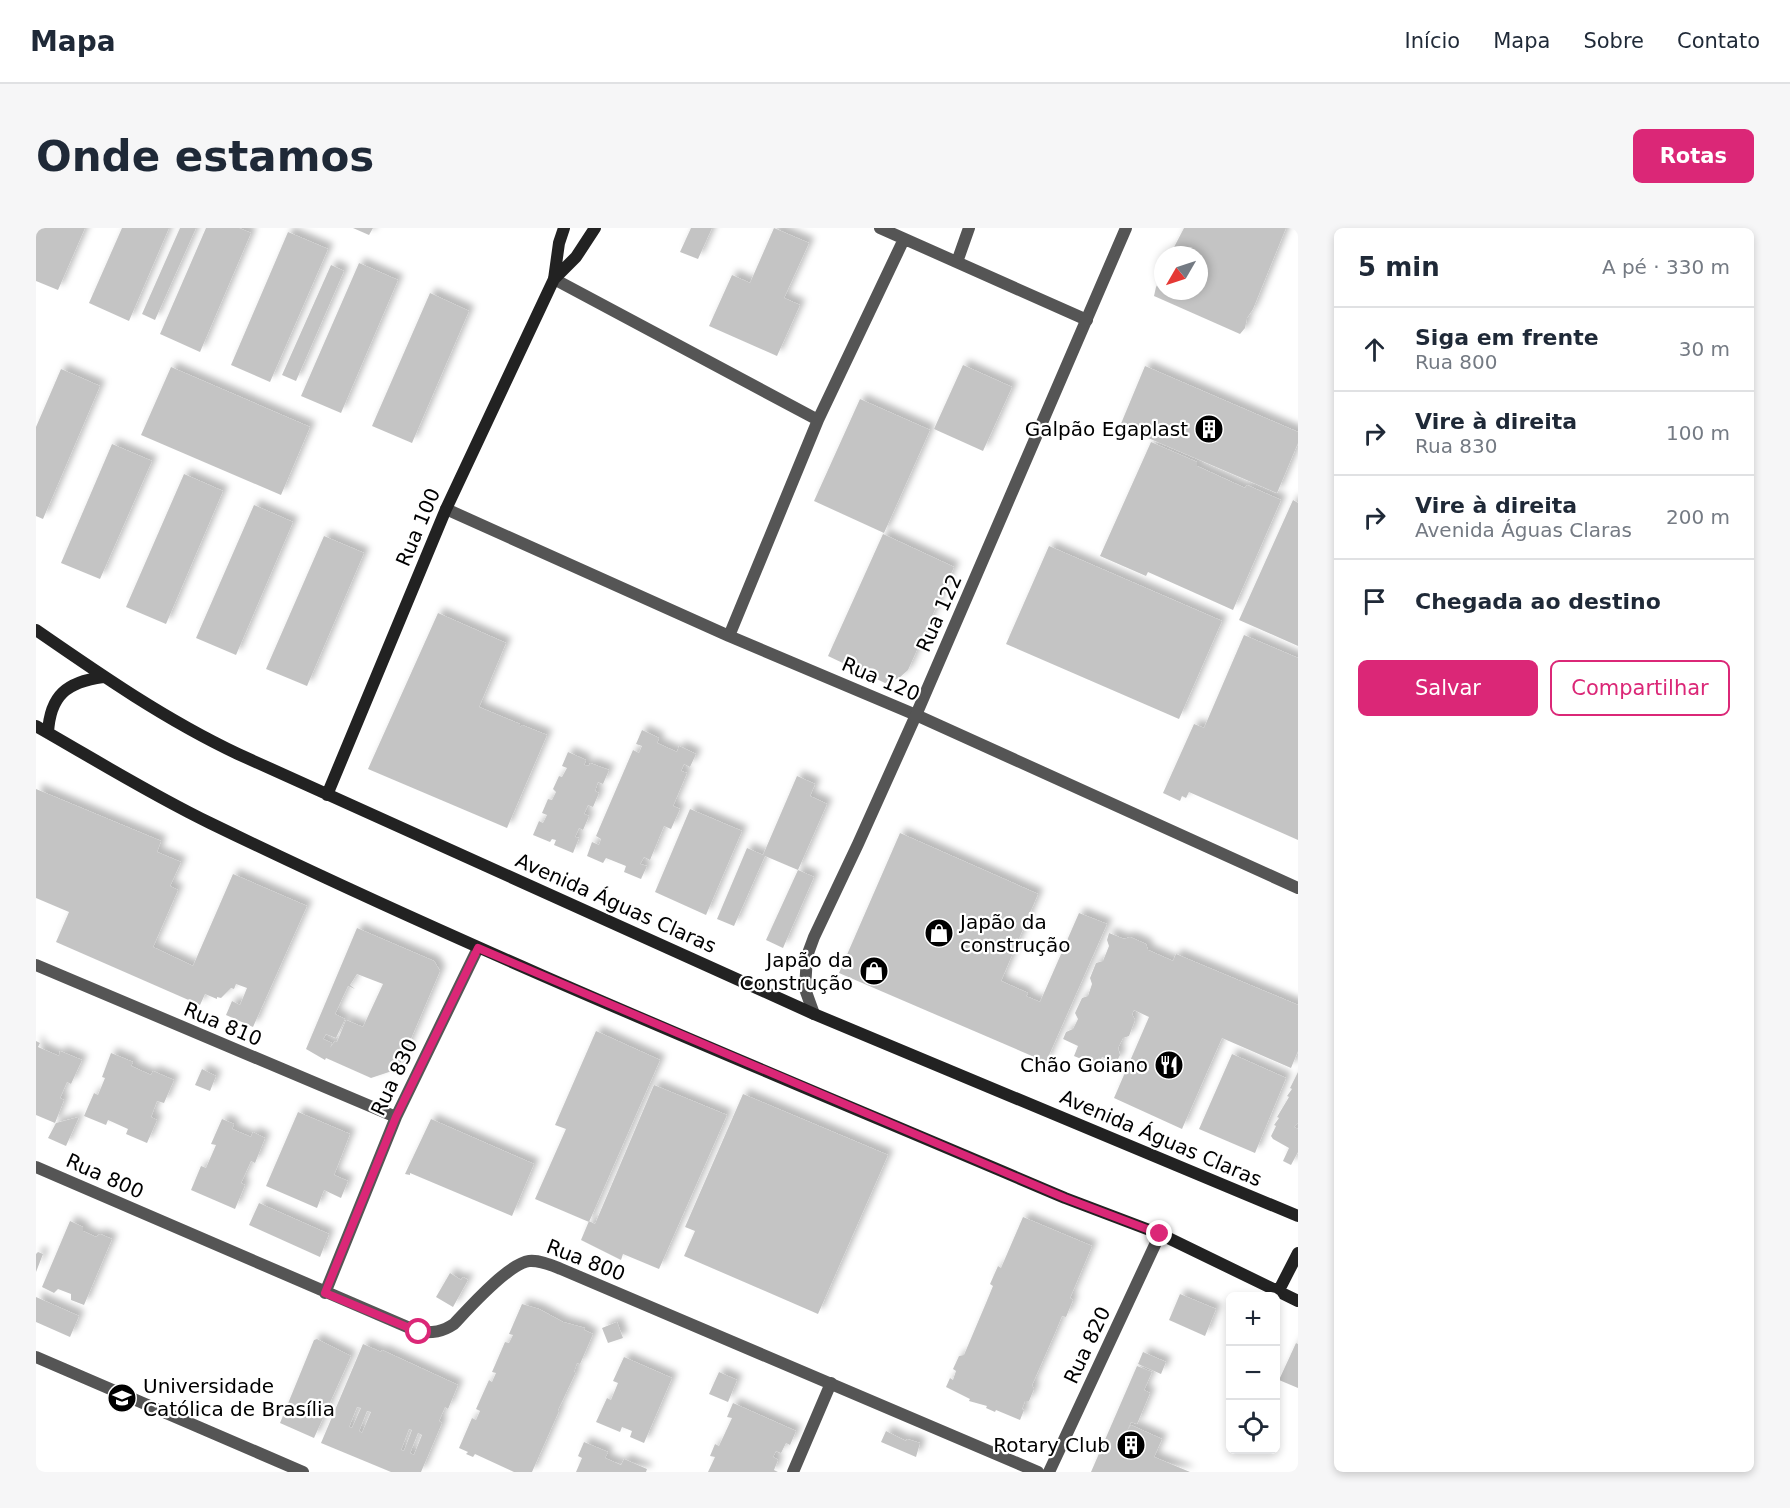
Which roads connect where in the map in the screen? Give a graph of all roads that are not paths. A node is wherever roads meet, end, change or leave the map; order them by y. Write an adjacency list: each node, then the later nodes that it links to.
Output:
1 (564, 228): 8 (main road, Rua 100)
2 (596, 228): 8 (main road, Rua 100)
3 (879, 228): 6 (street)
4 (969, 228): 7 (street)
5 (1126, 228): 9 (street, Rua 122)
6 (904, 239): 7 (street); 10 (street)
7 (957, 262): 9 (street)
8 (554, 279): 10 (street); 11 (main road, Rua 100)
9 (1087, 320): 15 (street, Rua 122)
10 (818, 420): 13 (street)
11 (446, 509): 13 (street, Rua 120); 18 (main road, Rua 100)
12 (36, 630): 14 (main road, Avenida Águas Claras)
13 (729, 636): 15 (street, Rua 120)
14 (103, 677): 17 (main road); 18 (main road, Avenida Águas Claras)
15 (915, 715): 19 (street, Rua 120); 22 (street, Rua 122)
16 (36, 726): 17 (main road)
17 (42, 734): 20 (main road)
18 (327, 795): 22 (main road, Avenida Águas Claras)
19 (1297, 890)
20 (478, 948): 23 (street, Rua 830); 26 (main road)
21 (36, 965): 23 (street, Rua 810)
22 (814, 1014): 25 (main road, Avenida Águas Claras)
23 (396, 1117): 29 (street, Rua 830)
24 (36, 1167): 29 (street, Rua 800)
25 (1298, 1216)
26 (1160, 1234): 28 (main road); 37 (street, Rua 820)
27 (1298, 1253): 28 (main road)
28 (1278, 1292)
29 (325, 1293): 33 (street, Rua 800)
30 (1280, 1293): 31 (main road)
31 (1298, 1301)
32 (36, 1357): 34 (street)
33 (831, 1383): 35 (street); 36 (street, Rua 800)
34 (303, 1472)
35 (793, 1472)
36 (1038, 1472)
37 (1049, 1472)

